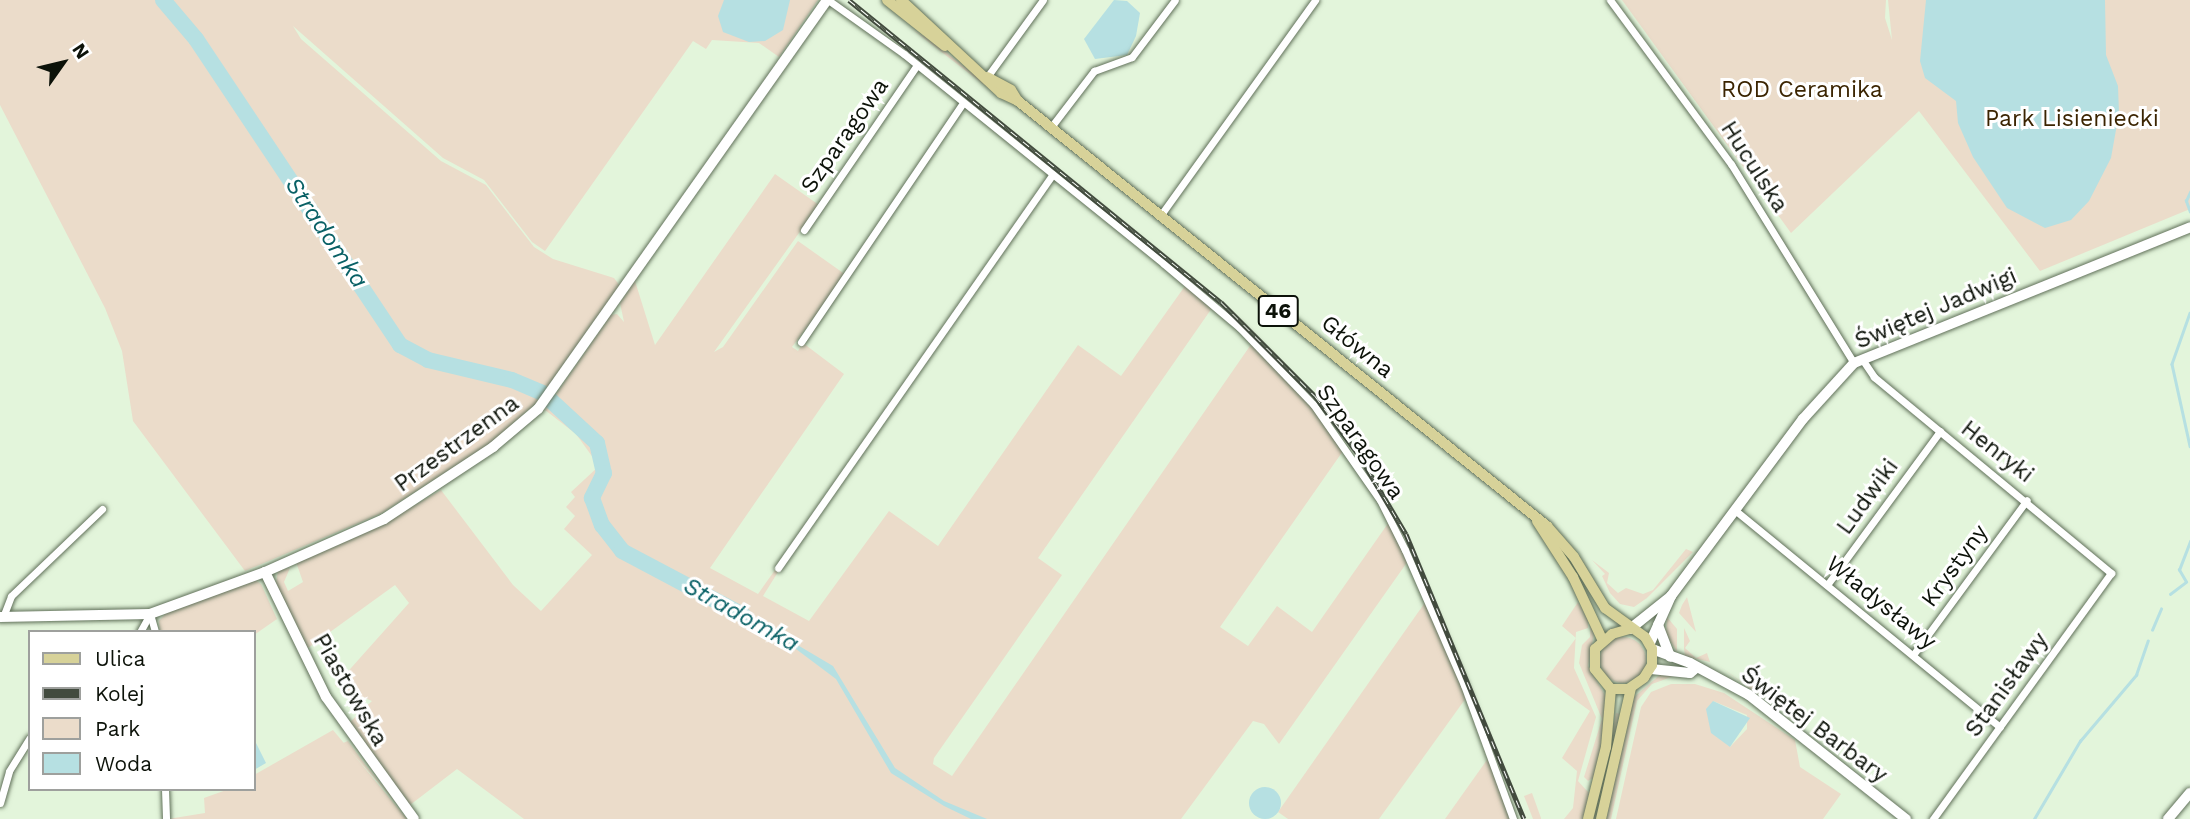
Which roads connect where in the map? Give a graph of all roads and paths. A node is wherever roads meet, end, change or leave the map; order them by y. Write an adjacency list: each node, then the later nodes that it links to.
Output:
1 (827, 0): 9 (street, Szparagowa); 25 (street, Przestrzenna)
2 (887, 0): 8 (main road, Główna / 46)
3 (901, 0): 8 (main road, Główna / 46)
4 (1043, 0): 10 (street)
5 (1175, 0): 12 (street)
6 (1314, 0): 14 (street)
7 (1610, 0): 18 (street, Huculska)
8 (966, 59): 10 (main road, Główna / 46)
9 (917, 65): 11 (street, Szparagowa); 16 (street, Szparagowa)
10 (987, 77): 12 (main road, Główna / 46)
11 (963, 103): 13 (street, Szparagowa); 17 (street)
12 (1051, 127): 14 (main road, Główna / 46)
13 (1054, 174): 24 (street); 51 (street, Szparagowa)
14 (1160, 216): 23 (main road, Główna / 46)
15 (2190, 227): 18 (street, Świętej Jadwigi)
16 (804, 230)
17 (801, 342)
18 (1858, 361): 19 (street, Henryki); 22 (street, Świętej Jadwigi)
19 (1940, 431): 20 (street, Henryki); 27 (street, Ludwiki)
20 (2027, 500): 26 (street, Henryki); 37 (street, Krystyny)
21 (102, 509): 30 (street, Przestrzenna)
22 (1736, 510): 27 (street, Władysławy); 28 (street, Świętej Jadwigi)
23 (1537, 522): 32 (main road, Główna / 46); 35 (main road, Główna / 46)
24 (778, 568)
25 (265, 572): 29 (street, Przestrzenna); 50 (street, Piastowska)
26 (2111, 573): 43 (street, Stanisławy)
27 (1828, 585): 37 (street, Władysławy)
28 (1671, 596): 31 (street, Świętej Jadwigi); 32 (street, Świętej Jadwigi)
29 (150, 614): 30 (street, Przestrzenna); 33 (street); 34 (street)
30 (2, 617)
31 (1658, 625): 36 (street, Świętej Jadwigi); 38 (street)
32 (1630, 628): 35 (main road); 36 (main road, 46)
33 (141, 630)
34 (154, 630)
35 (1603, 640): 42 (main road)
36 (1651, 646): 38 (street, Świętej Barbary); 39 (main road)
37 (1913, 655): 43 (street, Władysławy)
38 (1670, 657): 40 (street, Świętej Barbary)
39 (1651, 669): 40 (street, Świętej Barbary); 41 (main road)
40 (1695, 669): 54 (street, Świętej Barbary)
41 (1632, 688): 42 (main road); 53 (main road)
42 (1611, 689): 52 (main road)
43 (2000, 727): 55 (street, Stanisławy)
44 (28, 741): 47 (street)
45 (164, 791): 49 (street)
46 (2190, 793): 48 (street)
47 (0, 803)
48 (2186, 805): 56 (street)
49 (166, 819)
50 (415, 819)
51 (1513, 819)
52 (1588, 819)
53 (1601, 819)
54 (1906, 819)
55 (1933, 819)
56 (2168, 819)

